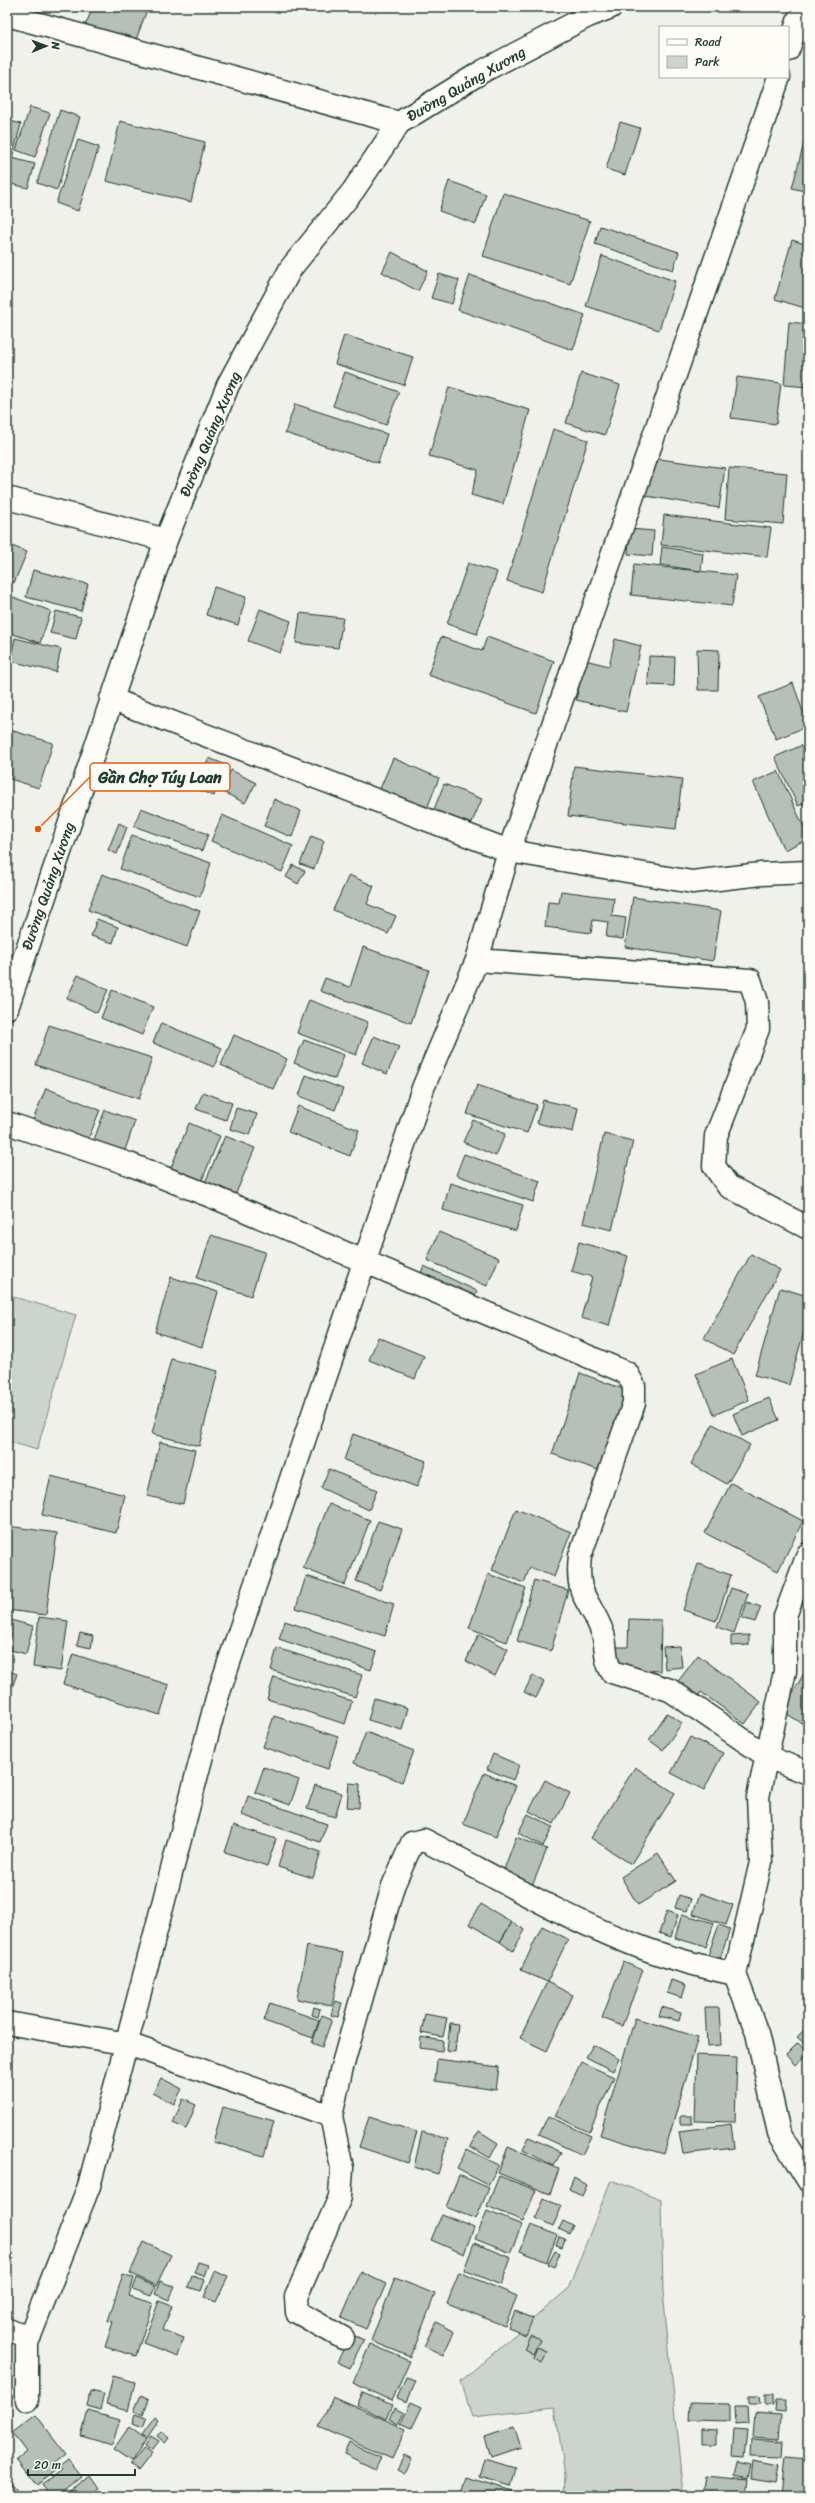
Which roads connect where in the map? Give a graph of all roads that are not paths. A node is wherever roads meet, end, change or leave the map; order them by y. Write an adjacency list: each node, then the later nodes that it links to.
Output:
1 (611, 7): 6 (street, Đường Quảng Xương)
2 (803, 7): 4 (street)
3 (7, 15): 6 (street)
4 (789, 47)
5 (778, 78): 10 (street)
6 (399, 123): 8 (street, Đường Quảng Xương)
7 (7, 498): 8 (street)
8 (166, 540): 9 (street, Đường Quảng Xương)
9 (112, 699): 10 (street); 13 (street, Đường Quảng Xương)
10 (509, 851): 11 (street); 12 (street)
11 (808, 872)
12 (477, 960): 15 (street); 16 (street)
13 (7, 1008)
14 (7, 1123): 16 (street)
15 (808, 1228)
16 (364, 1260): 18 (street); 22 (street)
17 (808, 1554): 18 (street)
18 (768, 1757): 19 (street); 20 (street)
19 (808, 1773)
20 (735, 1974): 23 (street); 24 (street)
21 (7, 2023): 22 (street)
22 (128, 2044): 23 (street); 26 (street)
23 (331, 2116): 27 (street)
24 (808, 2180)
25 (7, 2330): 26 (street)
26 (30, 2336): 28 (street)
27 (343, 2338)
28 (27, 2400)

